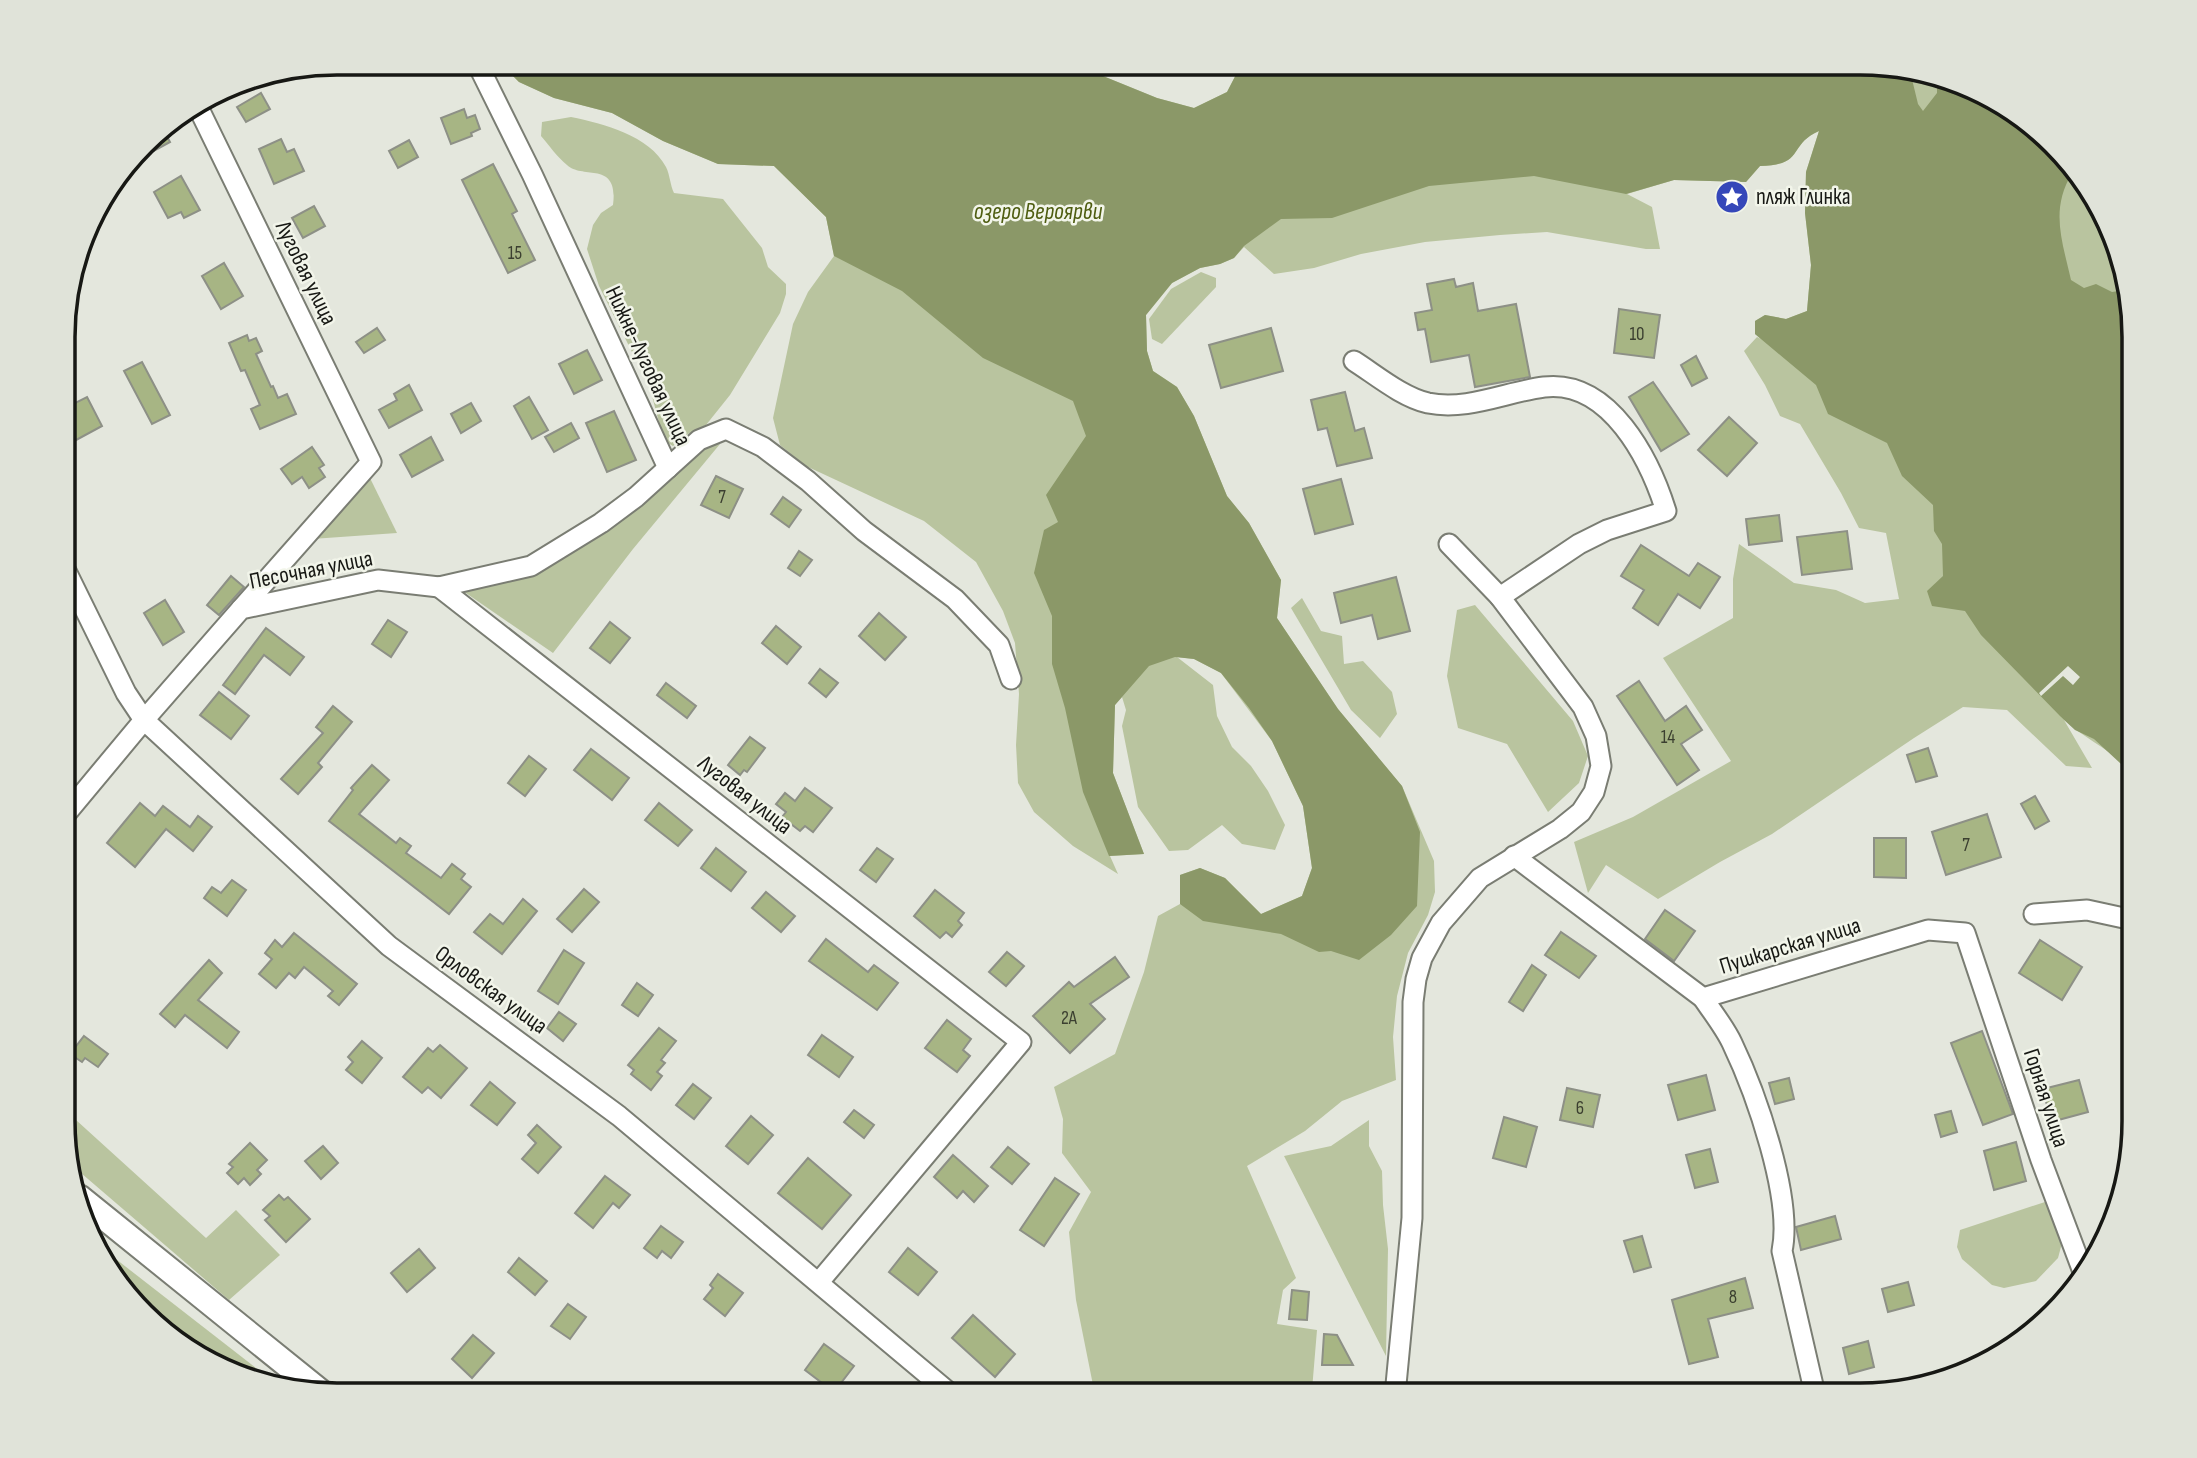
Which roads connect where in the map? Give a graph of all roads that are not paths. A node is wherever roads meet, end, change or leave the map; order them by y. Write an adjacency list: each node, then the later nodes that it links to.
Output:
1 (483, 75): 4 (street, Нижне-Луговая улица)
2 (201, 113): 9 (street, Луговая улица)
3 (1354, 361): 8 (street)
4 (668, 468): 6 (street, Песочная улица); 10 (street, Нижне-Луговая улица)
5 (1449, 544): 8 (street)
6 (439, 587): 9 (street, Песочная улица); 20 (street, Луговая улица)
7 (75, 589): 11 (street, Орловская улица)
8 (1500, 597): 13 (street)
9 (241, 609): 11 (street, Песочная улица)
10 (1011, 679)
11 (144, 720): 12 (street, Песочная улица); 20 (street, Орловская улица)
12 (75, 803)
13 (1514, 856): 17 (street, Пушкарская улица); 23 (street)
14 (2034, 914): 15 (street)
15 (2122, 918)
16 (1965, 933): 17 (street, Пушкарская улица); 19 (street, Горная улица)
17 (1703, 998): 24 (street)
18 (89, 1205): 21 (main road)
19 (2080, 1263)
20 (819, 1282): 22 (street, Орловская улица)
21 (307, 1381)
22 (938, 1383)
23 (1396, 1383)
24 (1812, 1383)

